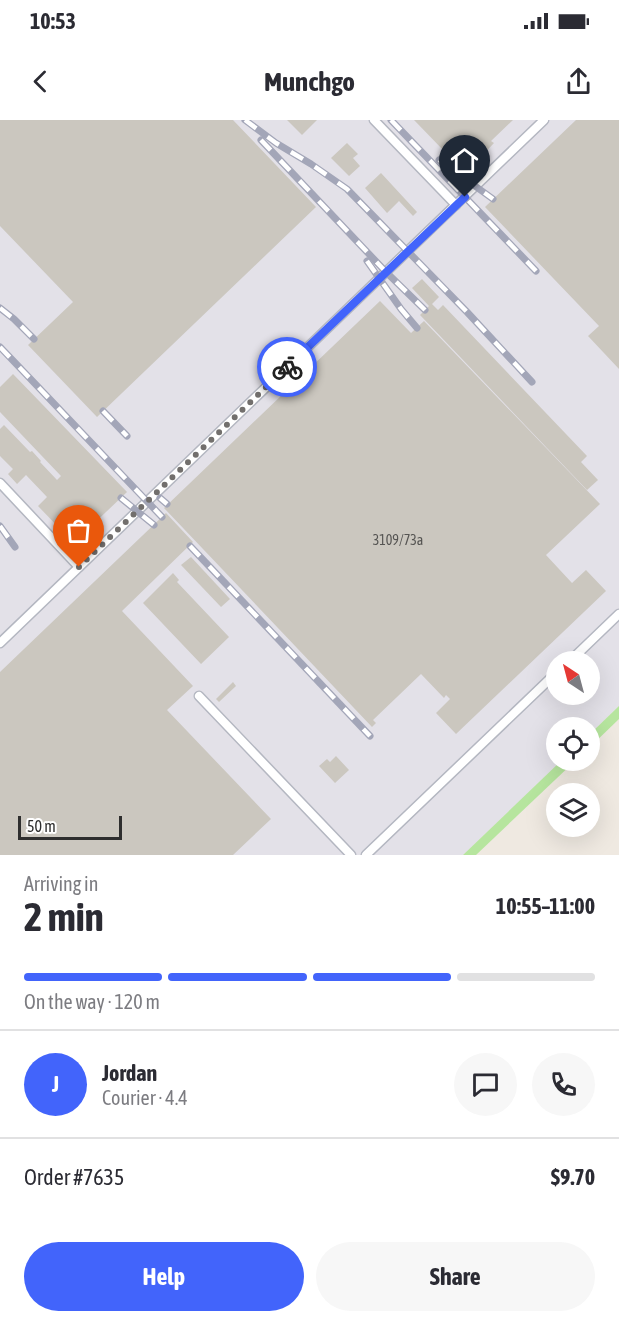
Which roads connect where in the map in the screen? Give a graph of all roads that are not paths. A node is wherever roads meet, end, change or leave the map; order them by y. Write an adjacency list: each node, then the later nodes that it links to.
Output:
1 (374, 120): 3 (lane)
2 (544, 120): 3 (lane)
3 (456, 205): 5 (lane)
4 (0, 483): 5 (lane)
5 (79, 567): 7 (lane)
6 (619, 614): 8 (lane)
7 (0, 643)
8 (580, 651)
9 (546, 683): 12 (lane)
10 (199, 696): 11 (lane)
11 (351, 855)
12 (366, 855)

